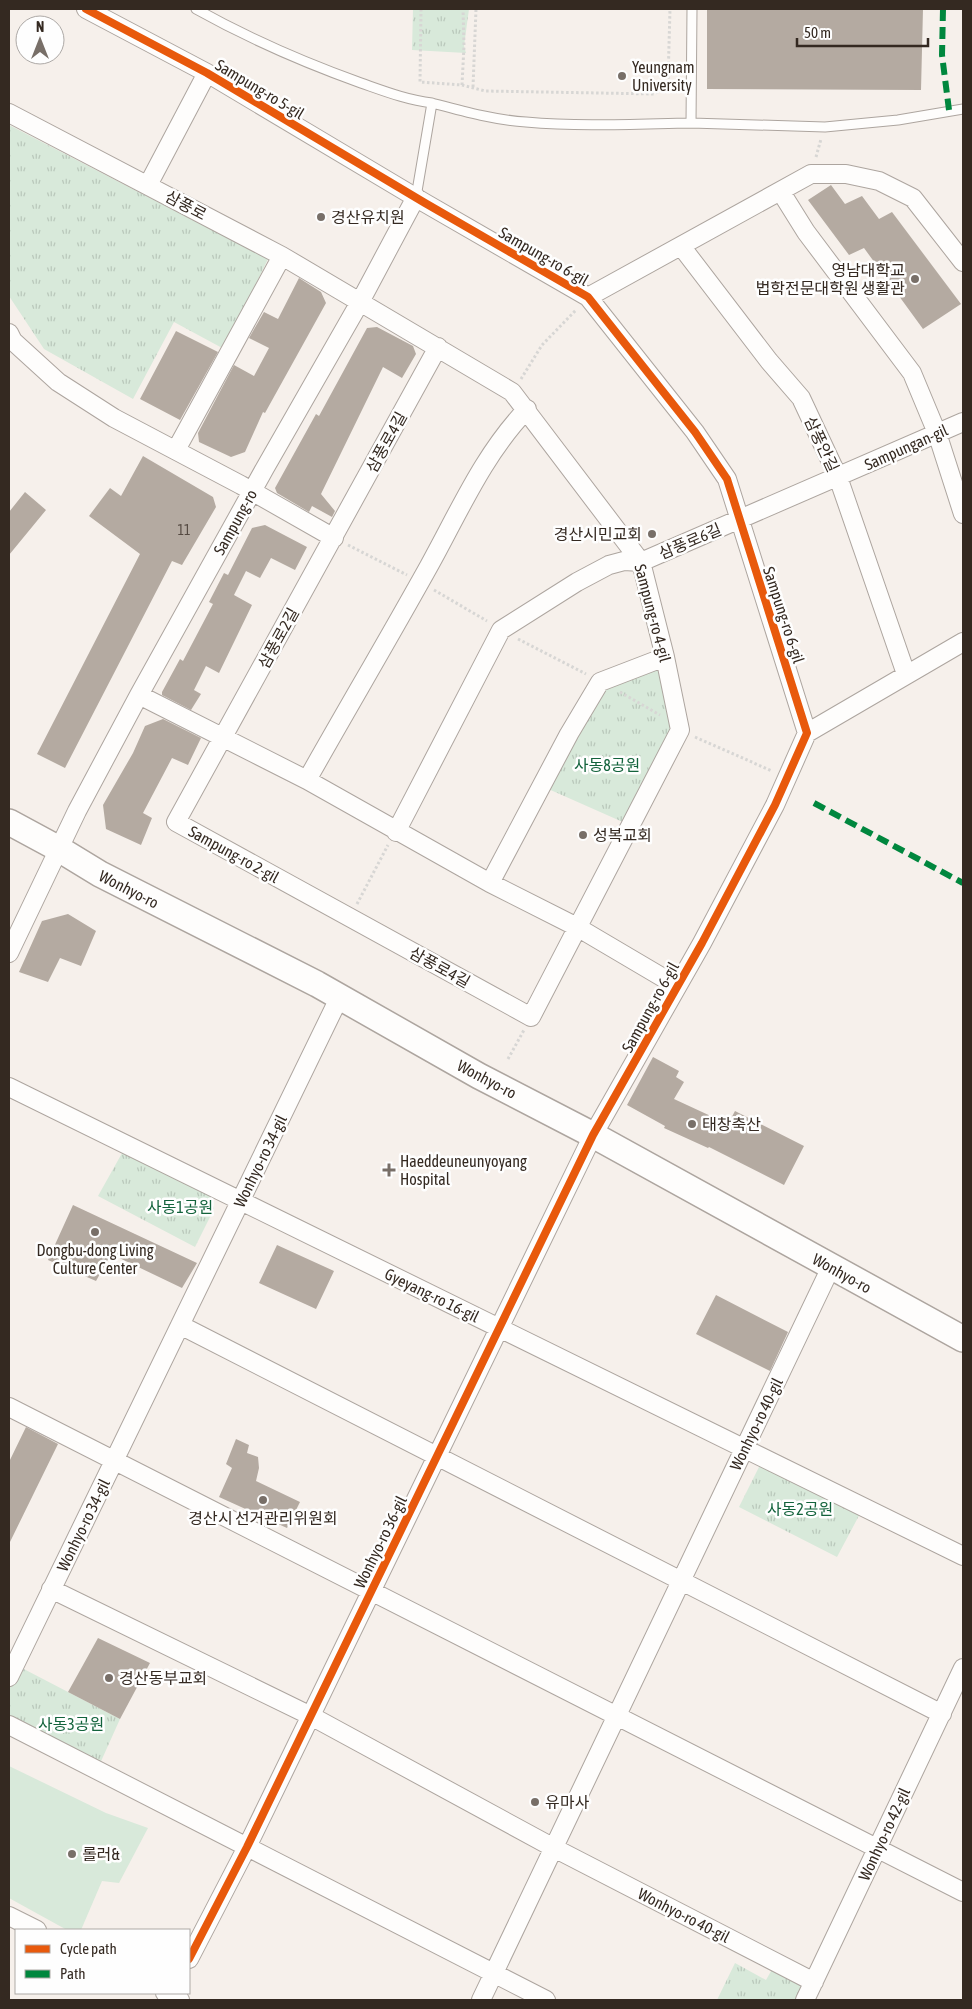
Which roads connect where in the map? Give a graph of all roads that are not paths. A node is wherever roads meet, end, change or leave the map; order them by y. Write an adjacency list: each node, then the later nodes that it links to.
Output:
1 (86, 9): 4 (street, Sampung-ro 5-gil)
2 (196, 9): 5 (lane)
3 (692, 9): 8 (lane)
4 (207, 73): 9 (street); 11 (street, Sampung-ro 5-gil)
5 (432, 103): 8 (lane); 11 (lane)
6 (963, 108): 8 (lane)
7 (9, 113): 9 (street, 삼풍로)
8 (691, 123)
9 (148, 185): 13 (street, 삼풍로)
10 (781, 192): 12 (street); 14 (street); 21 (street)
11 (416, 198): 15 (street, Sampung-ro 6-gil); 16 (street, Sampung-ro)
12 (681, 246): 15 (street); 23 (street, 삼풍안길)
13 (282, 256): 16 (street, 삼풍로); 22 (street)
14 (963, 262)
15 (588, 297): 26 (street, Sampung-ro 6-gil)
16 (360, 302): 18 (street, Sampung-ro 4-gil); 24 (street, Sampung-ro)
17 (9, 333): 22 (street)
18 (438, 347): 19 (street, Sampung-ro 4-gil); 27 (street, 삼풍로4길)
19 (527, 409): 28 (street, Sampung-ro 4-gil); 35 (street)
20 (963, 422): 21 (street, Sampungan-gil)
21 (937, 433): 23 (street, Sampungan-gil); 25 (street)
22 (176, 450): 24 (street)
23 (838, 477): 26 (street, Sampungan-gil); 31 (street, 삼풍안길)
24 (252, 491): 27 (street); 32 (street, Sampung-ro)
25 (963, 514)
26 (740, 520): 28 (street, 삼풍로6길); 33 (street, Sampung-ro 6-gil)
27 (334, 538): 34 (street, 삼풍로2길)
28 (641, 562): 30 (street, Sampung-ro 4-gil); 37 (street)
29 (963, 642): 31 (street)
30 (665, 657): 39 (street); 41 (street, Sampung-ro 4-gil)
31 (906, 674): 33 (street)
32 (139, 695): 34 (street); 38 (street, Sampung-ro)
33 (807, 733): 43 (street, Sampung-ro 6-gil)
34 (222, 738): 35 (street); 40 (street, Sampung-ro 2-gil)
35 (307, 780): 37 (street)
36 (9, 822): 38 (main road, Wonhyo-ro)
37 (396, 832): 39 (street)
38 (59, 849): 42 (street, Sampung-ro); 44 (main road, Wonhyo-ro)
39 (490, 884): 41 (street)
40 (349, 917): 41 (street, 삼풍로4길)
41 (577, 927): 43 (street)
42 (9, 953)
43 (677, 986): 46 (street, Sampung-ro 6-gil)
44 (340, 996): 46 (main road, Wonhyo-ro); 47 (street, Wonhyo-ro 34-gil)
45 (9, 1087): 47 (street, Gyeyang-ro 16-gil)
46 (593, 1135): 48 (main road, Wonhyo-ro); 50 (street, Wonhyo-ro 36-gil)
47 (240, 1201): 49 (street, Wonhyo-ro 34-gil); 50 (street, Gyeyang-ro 16-gil)
48 (831, 1267): 51 (main road, Wonhyo-ro); 53 (street, Wonhyo-ro 40-gil)
49 (180, 1325): 54 (street); 55 (street, Wonhyo-ro 34-gil)
50 (500, 1328): 53 (street, Gyeyang-ro 16-gil); 54 (street, Wonhyo-ro 36-gil)
51 (963, 1339)
52 (9, 1407): 55 (street)
53 (744, 1448): 56 (street, Gyeyang-ro 16-gil); 57 (street, Wonhyo-ro 40-gil)
54 (437, 1456): 57 (street); 59 (street, Wonhyo-ro 36-gil)
55 (114, 1461): 58 (street, Wonhyo-ro 34-gil); 59 (street)
56 (963, 1556)
57 (681, 1581): 62 (street); 64 (street, Wonhyo-ro 40-gil)
58 (51, 1589): 61 (street, Wonhyo-ro 34-gil); 63 (street, Wonhyo-ro 34-gil)
59 (371, 1591): 63 (street, Wonhyo-ro 36-gil); 64 (street)
60 (963, 1668): 62 (street, Wonhyo-ro 42-gil)
61 (9, 1677)
62 (942, 1714): 68 (street, Wonhyo-ro 42-gil)
63 (311, 1716): 66 (street, Wonhyo-ro 36-gil); 67 (street, Wonhyo-ro 40-gil)
64 (617, 1716): 67 (street, Wonhyo-ro 40-gil); 68 (street)
65 (9, 1725): 66 (street)
66 (247, 1847): 72 (street, Wonhyo-ro 36-gil); 73 (street)
67 (554, 1848): 73 (street, Wonhyo-ro 40-gil); 74 (street, Wonhyo-ro 40-gil)
68 (878, 1848): 69 (street); 74 (street, Wonhyo-ro 42-gil)
69 (963, 1892)
70 (9, 1916): 71 (street)
71 (36, 1929)
72 (190, 1957)
73 (494, 1974): 75 (street, Wonhyo-ro 40-gil); 76 (street)
74 (814, 1982): 77 (street, Wonhyo-ro 42-gil)
75 (481, 2000)
76 (546, 2000)
77 (805, 2000)

